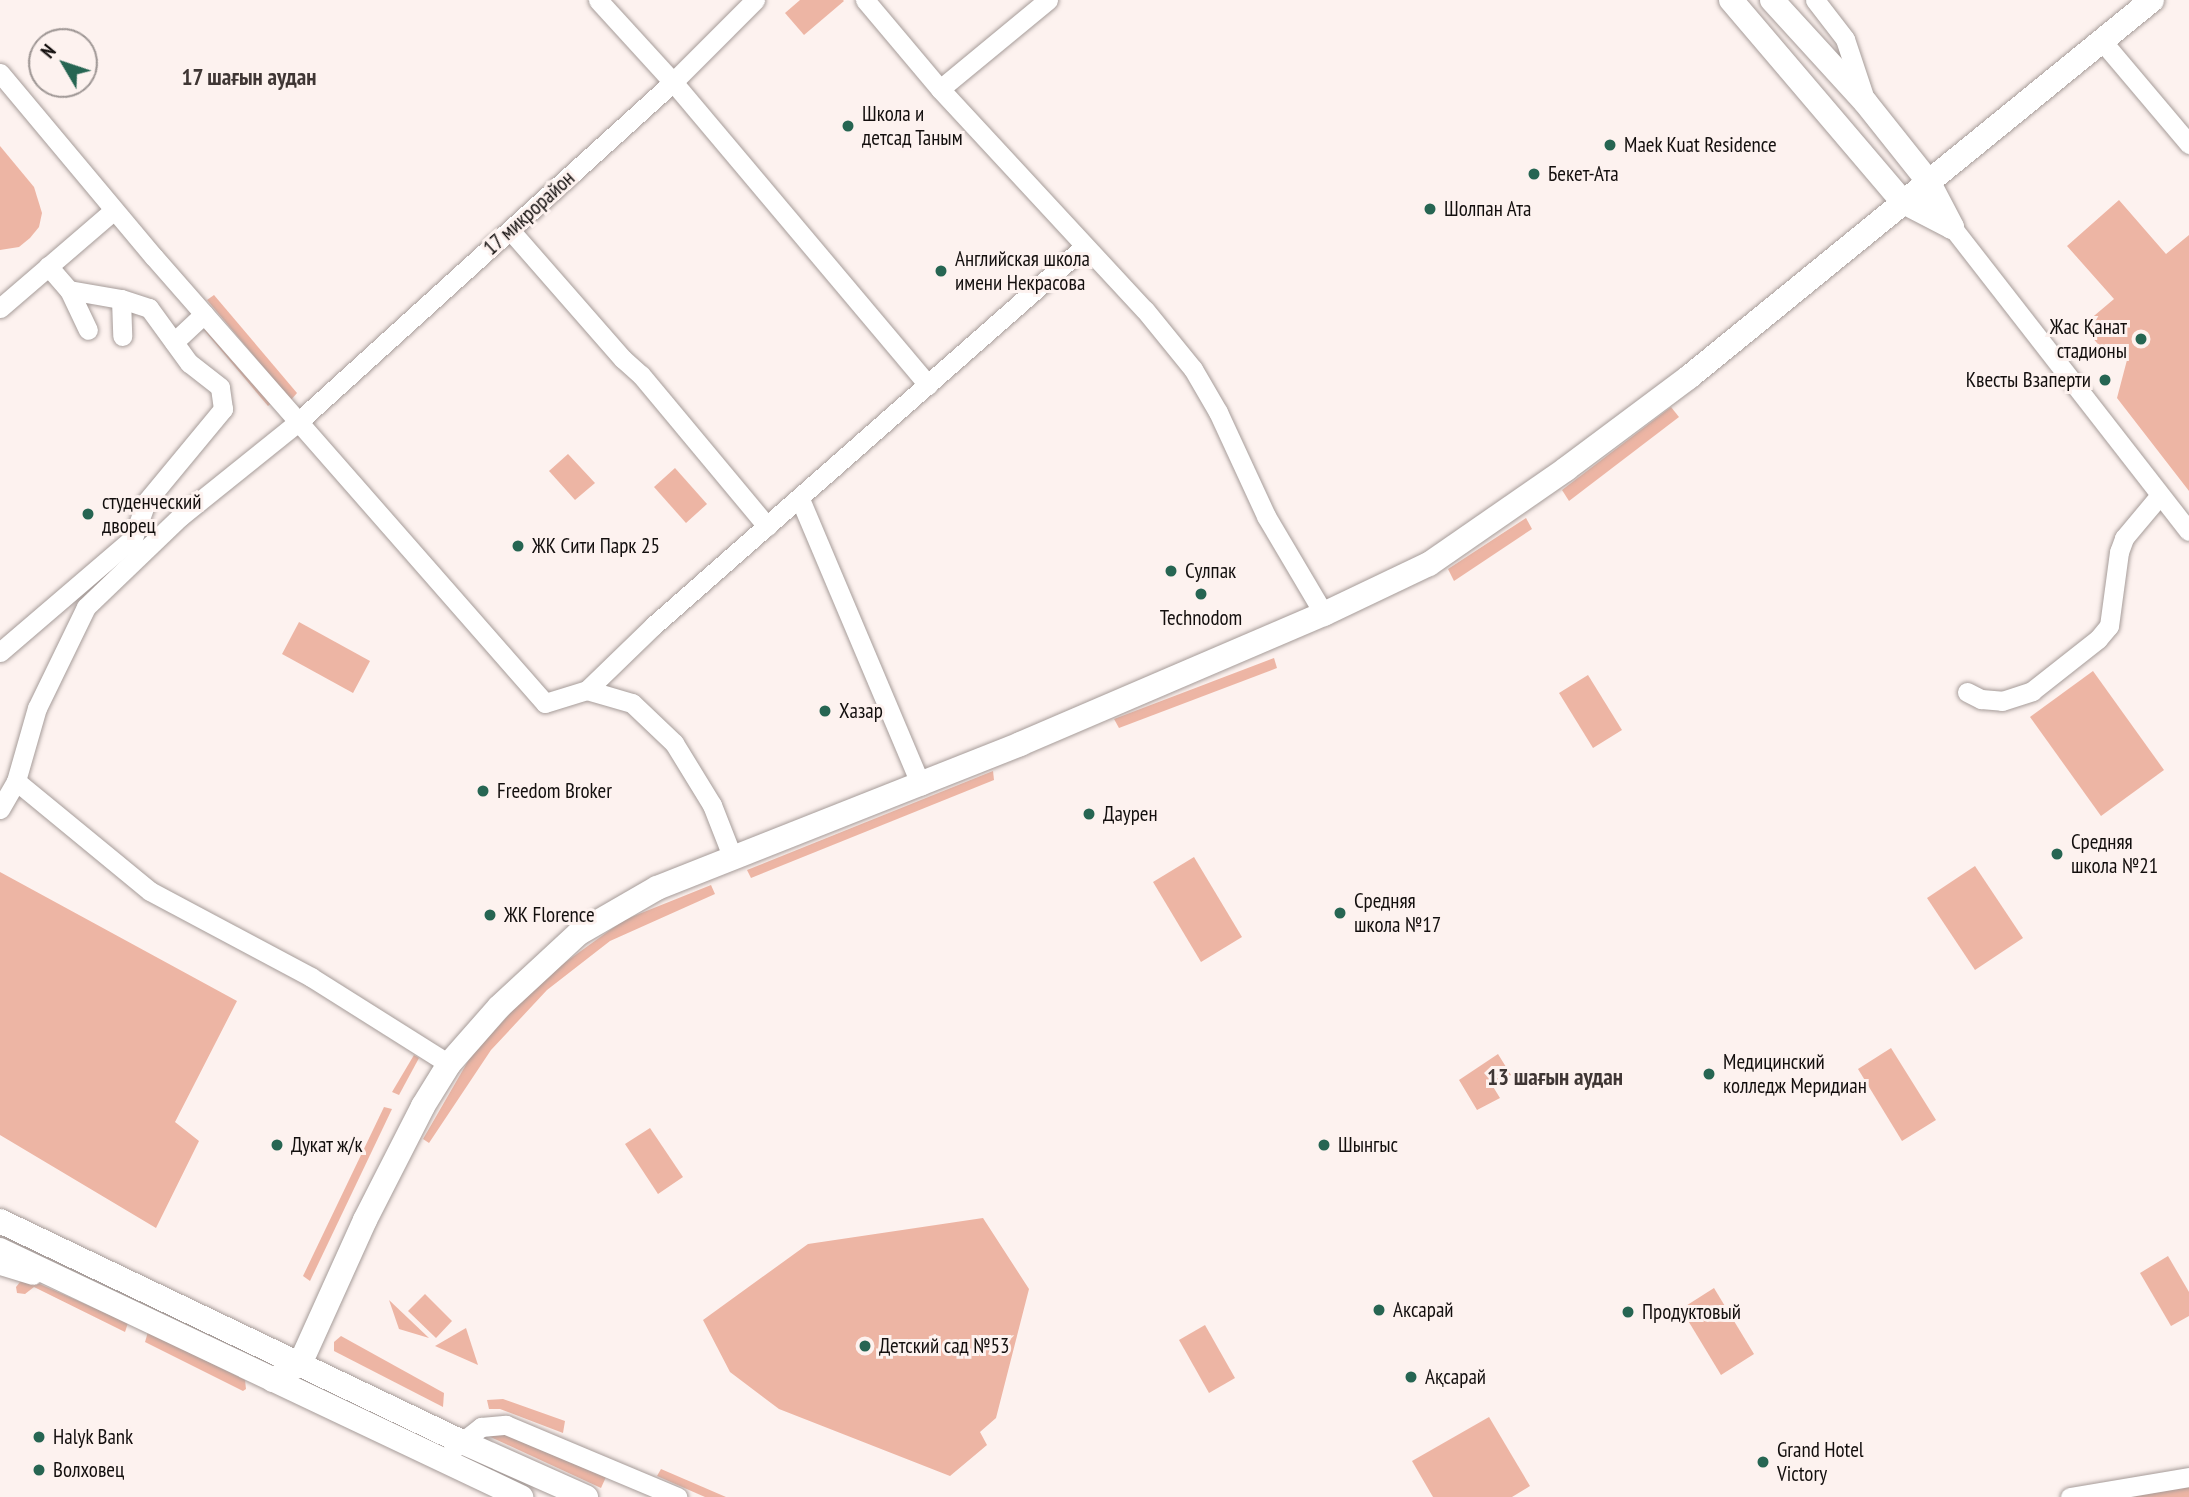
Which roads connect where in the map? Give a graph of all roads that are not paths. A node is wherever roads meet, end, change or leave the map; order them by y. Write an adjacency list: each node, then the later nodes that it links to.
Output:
1 (598, 0): 11 (street)
2 (755, 0): 11 (street, 17 микрорайон)
3 (865, 0): 12 (street)
4 (1048, 0): 12 (street)
5 (1731, 0): 16 (main road)
6 (1772, 0): 13 (main road)
7 (1815, 0): 13 (street)
8 (2152, 0): 9 (main road)
9 (2102, 41): 14 (street); 15 (main road)
10 (0, 74): 17 (street)
11 (673, 82): 19 (street, 17 микрорайон); 29 (street)
12 (940, 89): 20 (street)
13 (1866, 103): 15 (main road)
14 (2189, 144)
15 (1928, 181): 16 (main road); 18 (main road)
16 (1902, 201): 18 (main road); 35 (main road)
17 (114, 210): 21 (street); 25 (street)
18 (1952, 228): 31 (street)
19 (510, 230): 30 (street, 17 микрорайон); 33 (street)
20 (1085, 246): 29 (street); 35 (street)
21 (48, 266): 22 (street); 24 (street)
22 (69, 290): 23 (street); 26 (street)
23 (121, 299): 27 (street); 28 (street)
24 (0, 308)
25 (204, 314): 28 (street); 30 (street)
26 (88, 330)
27 (122, 336)
28 (174, 342): 36 (street)
29 (928, 385): 32 (street)
30 (298, 422): 37 (street); 39 (street, 17 микрорайон)
31 (2161, 495): 34 (street); 38 (street)
32 (800, 499): 33 (street); 40 (street)
33 (767, 526): 37 (street)
34 (2189, 531)
35 (1324, 614): 40 (main road)
36 (0, 652)
37 (587, 690): 42 (street)
38 (1967, 692)
39 (16, 781): 41 (street, 17 микрорайон); 43 (street)
40 (921, 785): 42 (main road)
41 (0, 808)
42 (733, 856): 43 (main road)
43 (449, 1064): 48 (main road)
44 (0, 1221): 48 (main road)
45 (0, 1250): 47 (main road)
46 (0, 1265): 47 (street)
47 (90, 1294): 49 (main road)
48 (300, 1364): 49 (main road); 50 (main road)
49 (273, 1380): 51 (main road)
50 (460, 1441): 51 (street); 54 (main road); 55 (street)
51 (444, 1461): 53 (main road)
52 (2189, 1477): 56 (street)
53 (521, 1497)
54 (586, 1497)
55 (677, 1497)
56 (2070, 1497)

